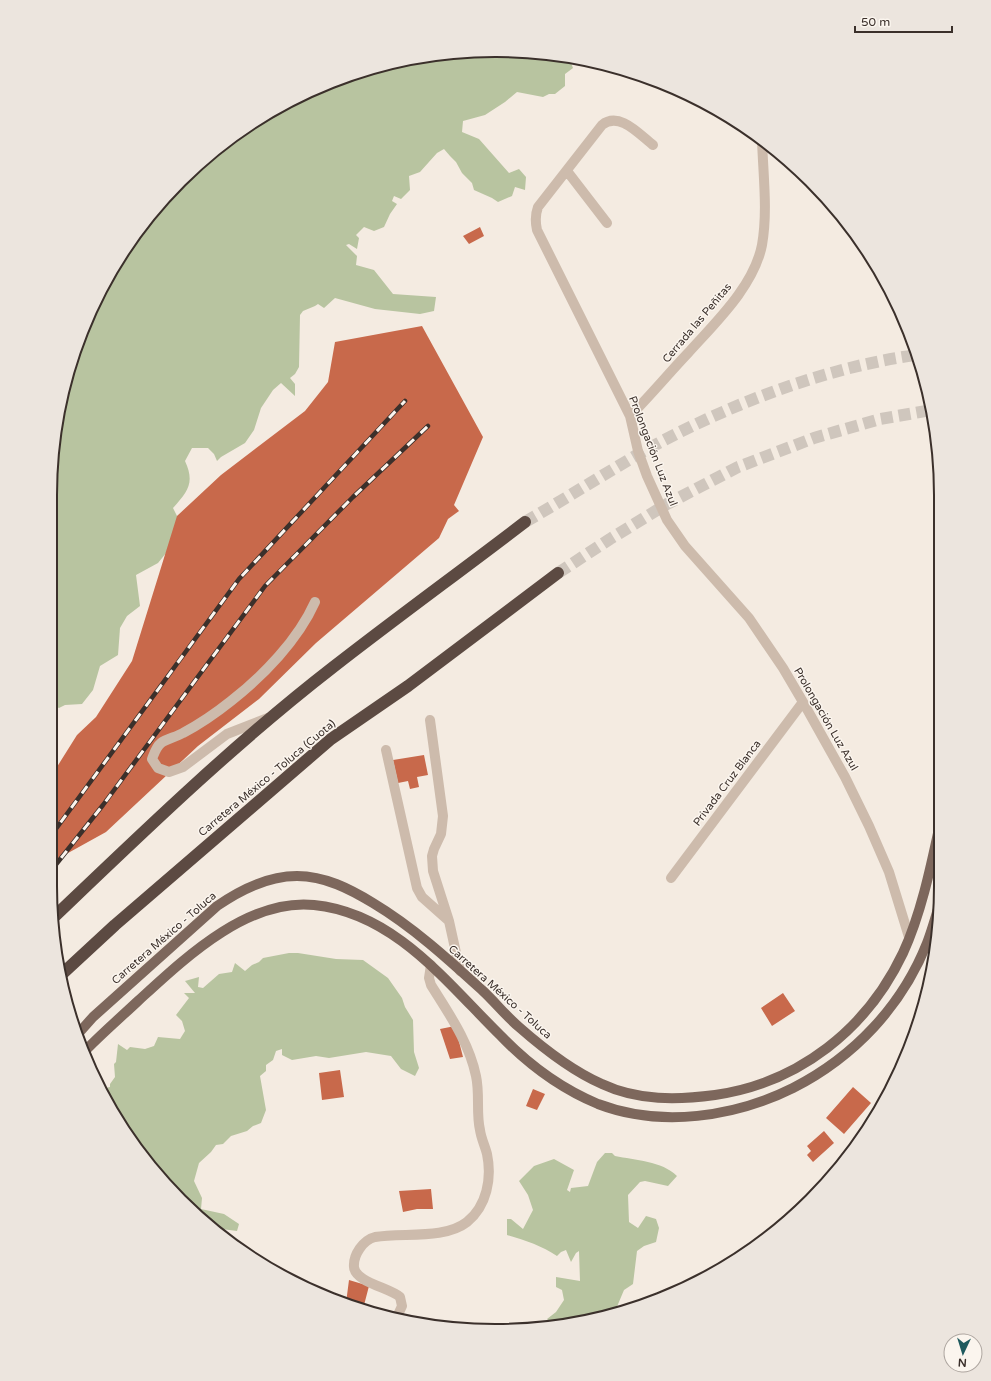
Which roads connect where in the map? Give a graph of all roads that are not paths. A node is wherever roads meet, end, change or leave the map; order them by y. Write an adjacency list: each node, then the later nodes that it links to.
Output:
1 (653, 145): 3 (street, Prolongación Luz Azul)
2 (762, 148): 5 (street, Cerrada las Peñitas)
3 (567, 171): 4 (street); 5 (street, Prolongación Luz Azul)
4 (607, 223)
5 (630, 416): 9 (street, Prolongación Luz Azul)
6 (525, 522): 10 (highway)
7 (558, 573): 20 (highway, Carretera México - Toluca (Cuota))
8 (315, 602): 10 (street)
9 (803, 702): 14 (street, Privada Cruz Blanca); 18 (street, Prolongación Luz Azul)
10 (277, 714): 15 (highway)
11 (430, 720): 16 (street)
12 (386, 750): 16 (street)
13 (934, 850): 18 (main road, Carretera México - Toluca)
14 (671, 878)
15 (58, 913)
16 (449, 921): 21 (street)
17 (931, 930): 19 (main road)
18 (909, 937): 21 (main road, Carretera México - Toluca)
19 (431, 964): 23 (main road); 24 (street)
20 (65, 971)
21 (460, 971): 22 (main road, Carretera México - Toluca)
22 (81, 1030)
23 (88, 1048)
24 (399, 1313)

